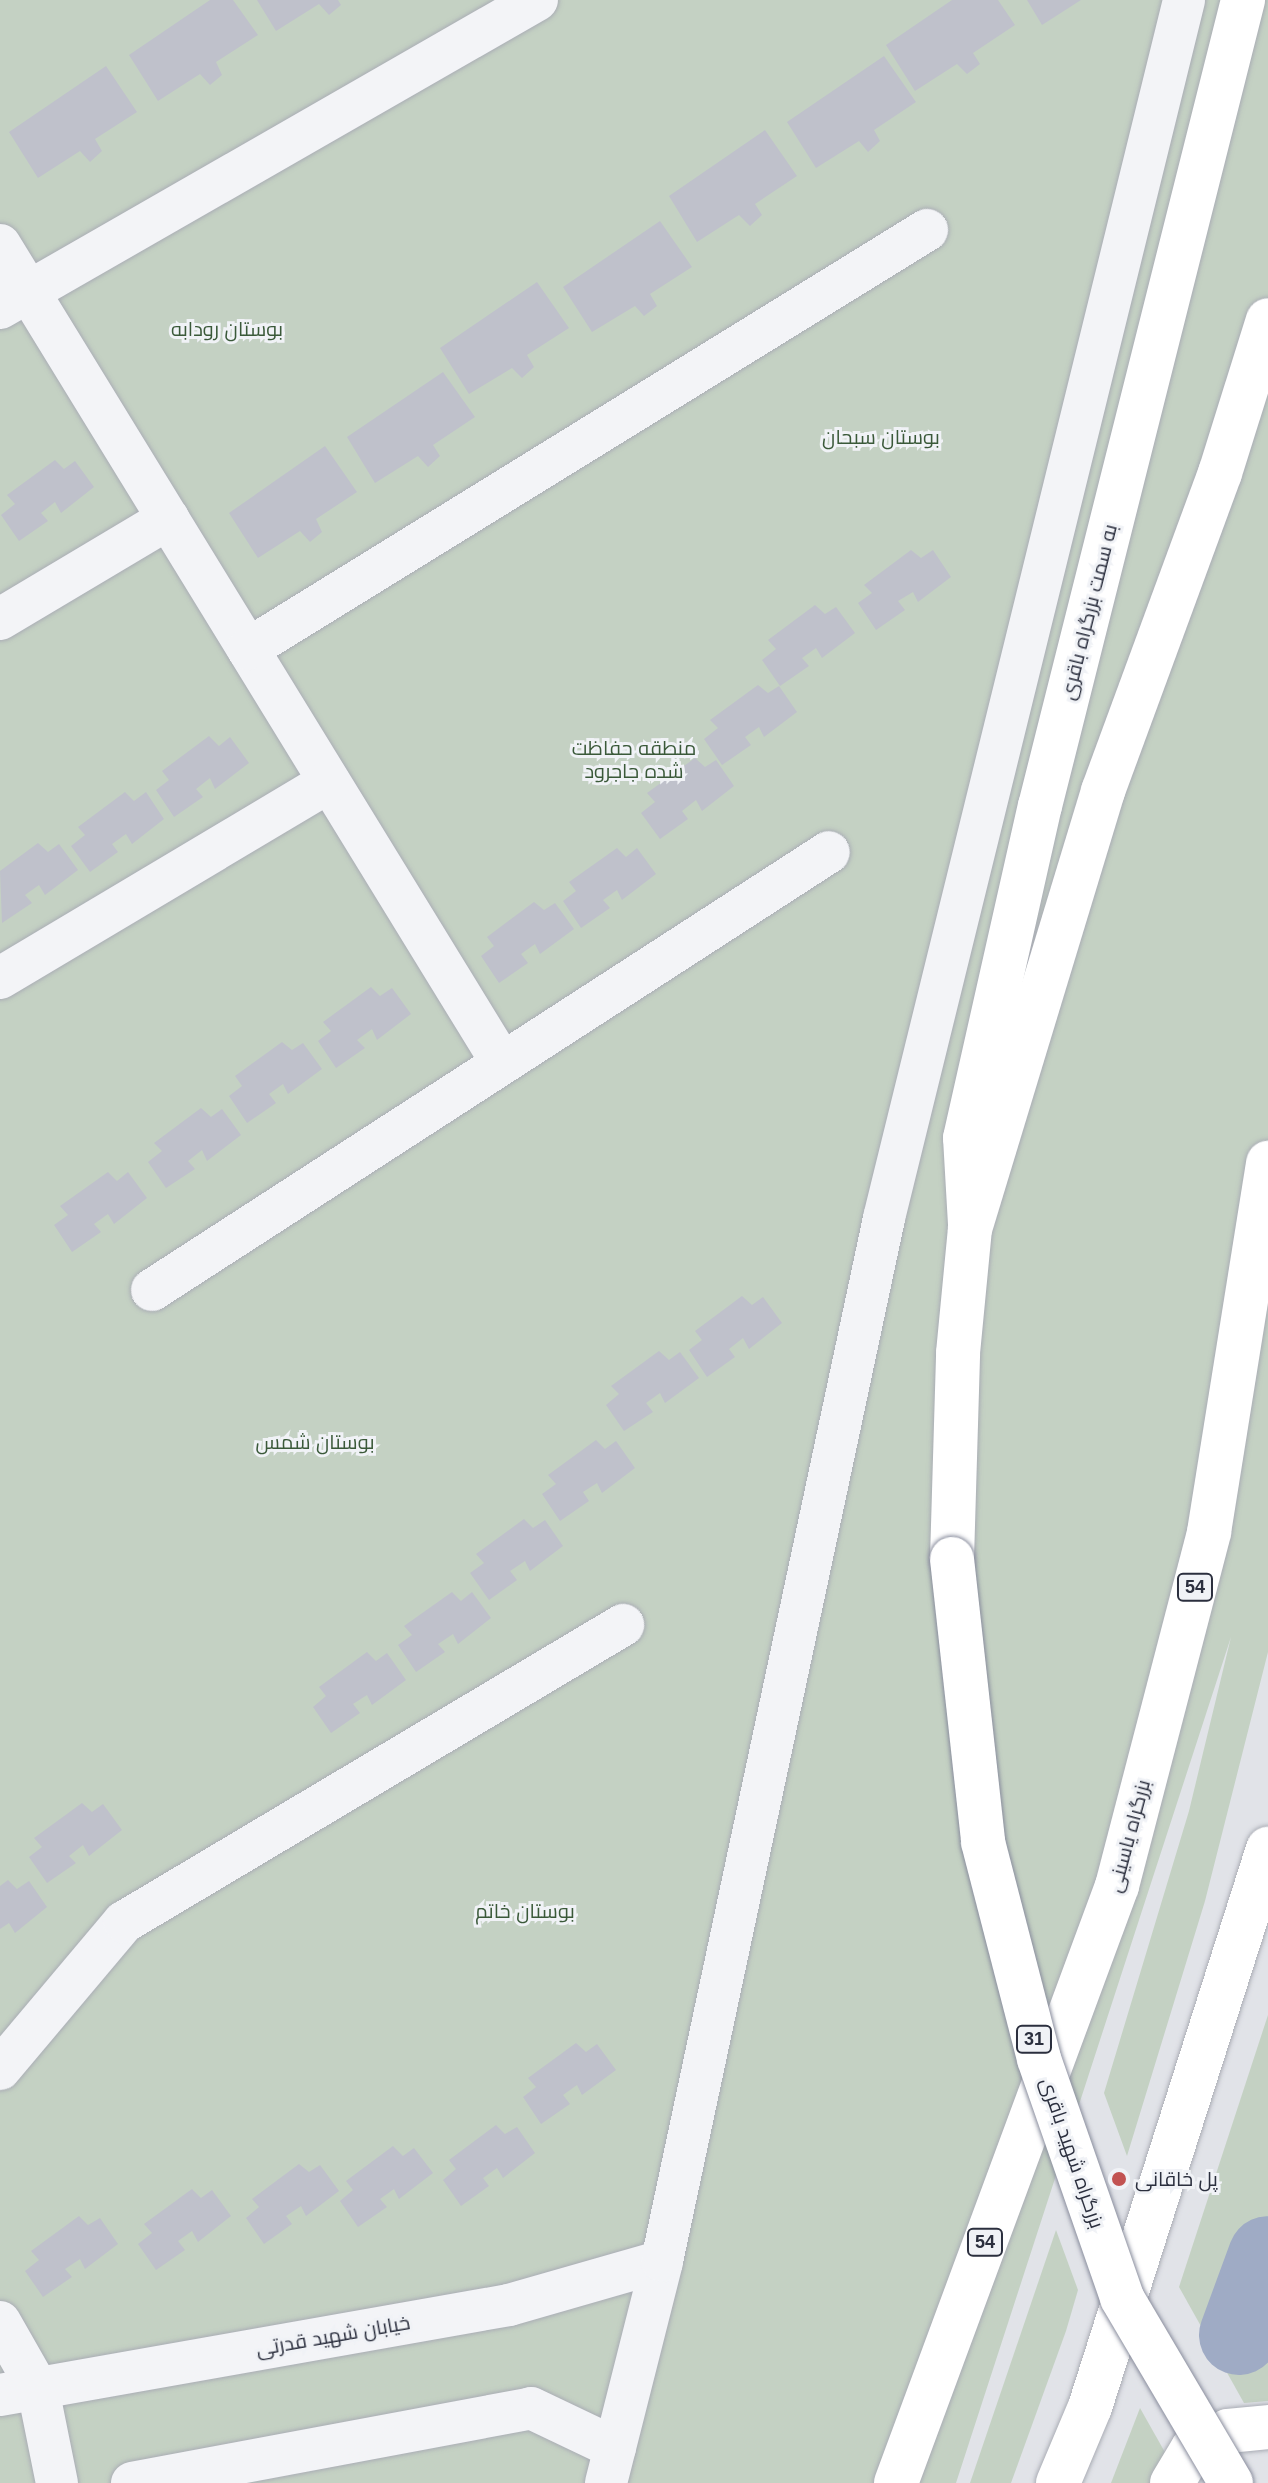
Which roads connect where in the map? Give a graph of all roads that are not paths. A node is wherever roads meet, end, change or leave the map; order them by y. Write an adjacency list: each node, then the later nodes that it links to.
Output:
1 (537, 0): 6 (street)
2 (1184, 0): 21 (street)
3 (1243, 0): 16 (main road, به سمت بزرگراه باقری)
4 (927, 230): 10 (street)
5 (0, 245): 6 (street)
6 (14, 300): 8 (street)
7 (1268, 320): 16 (main road)
8 (168, 519): 9 (street); 10 (street)
9 (0, 619)
10 (248, 649): 11 (street)
11 (329, 782): 13 (street); 14 (street)
12 (829, 852): 14 (street)
13 (0, 978)
14 (502, 1063): 17 (street)
15 (1268, 1163): 28 (main road, بزرگراه یاسینی / 54)
16 (970, 1229): 31 (main road, بزرگراه شهید باقری / 31, bridge)
17 (152, 1290)
18 (623, 1625): 20 (street)
19 (1268, 1849): 29 (main road)
20 (0, 2069)
21 (662, 2261): 23 (street, خیابان شهید قدرتی); 25 (street)
22 (0, 2322): 23 (street)
23 (19, 2392): 26 (street)
24 (1268, 2427): 30 (main road)
25 (610, 2465): 27 (street)
26 (57, 2483)
27 (132, 2483)
28 (896, 2483)
29 (1058, 2483)
30 (1172, 2483)
31 (1231, 2483)

